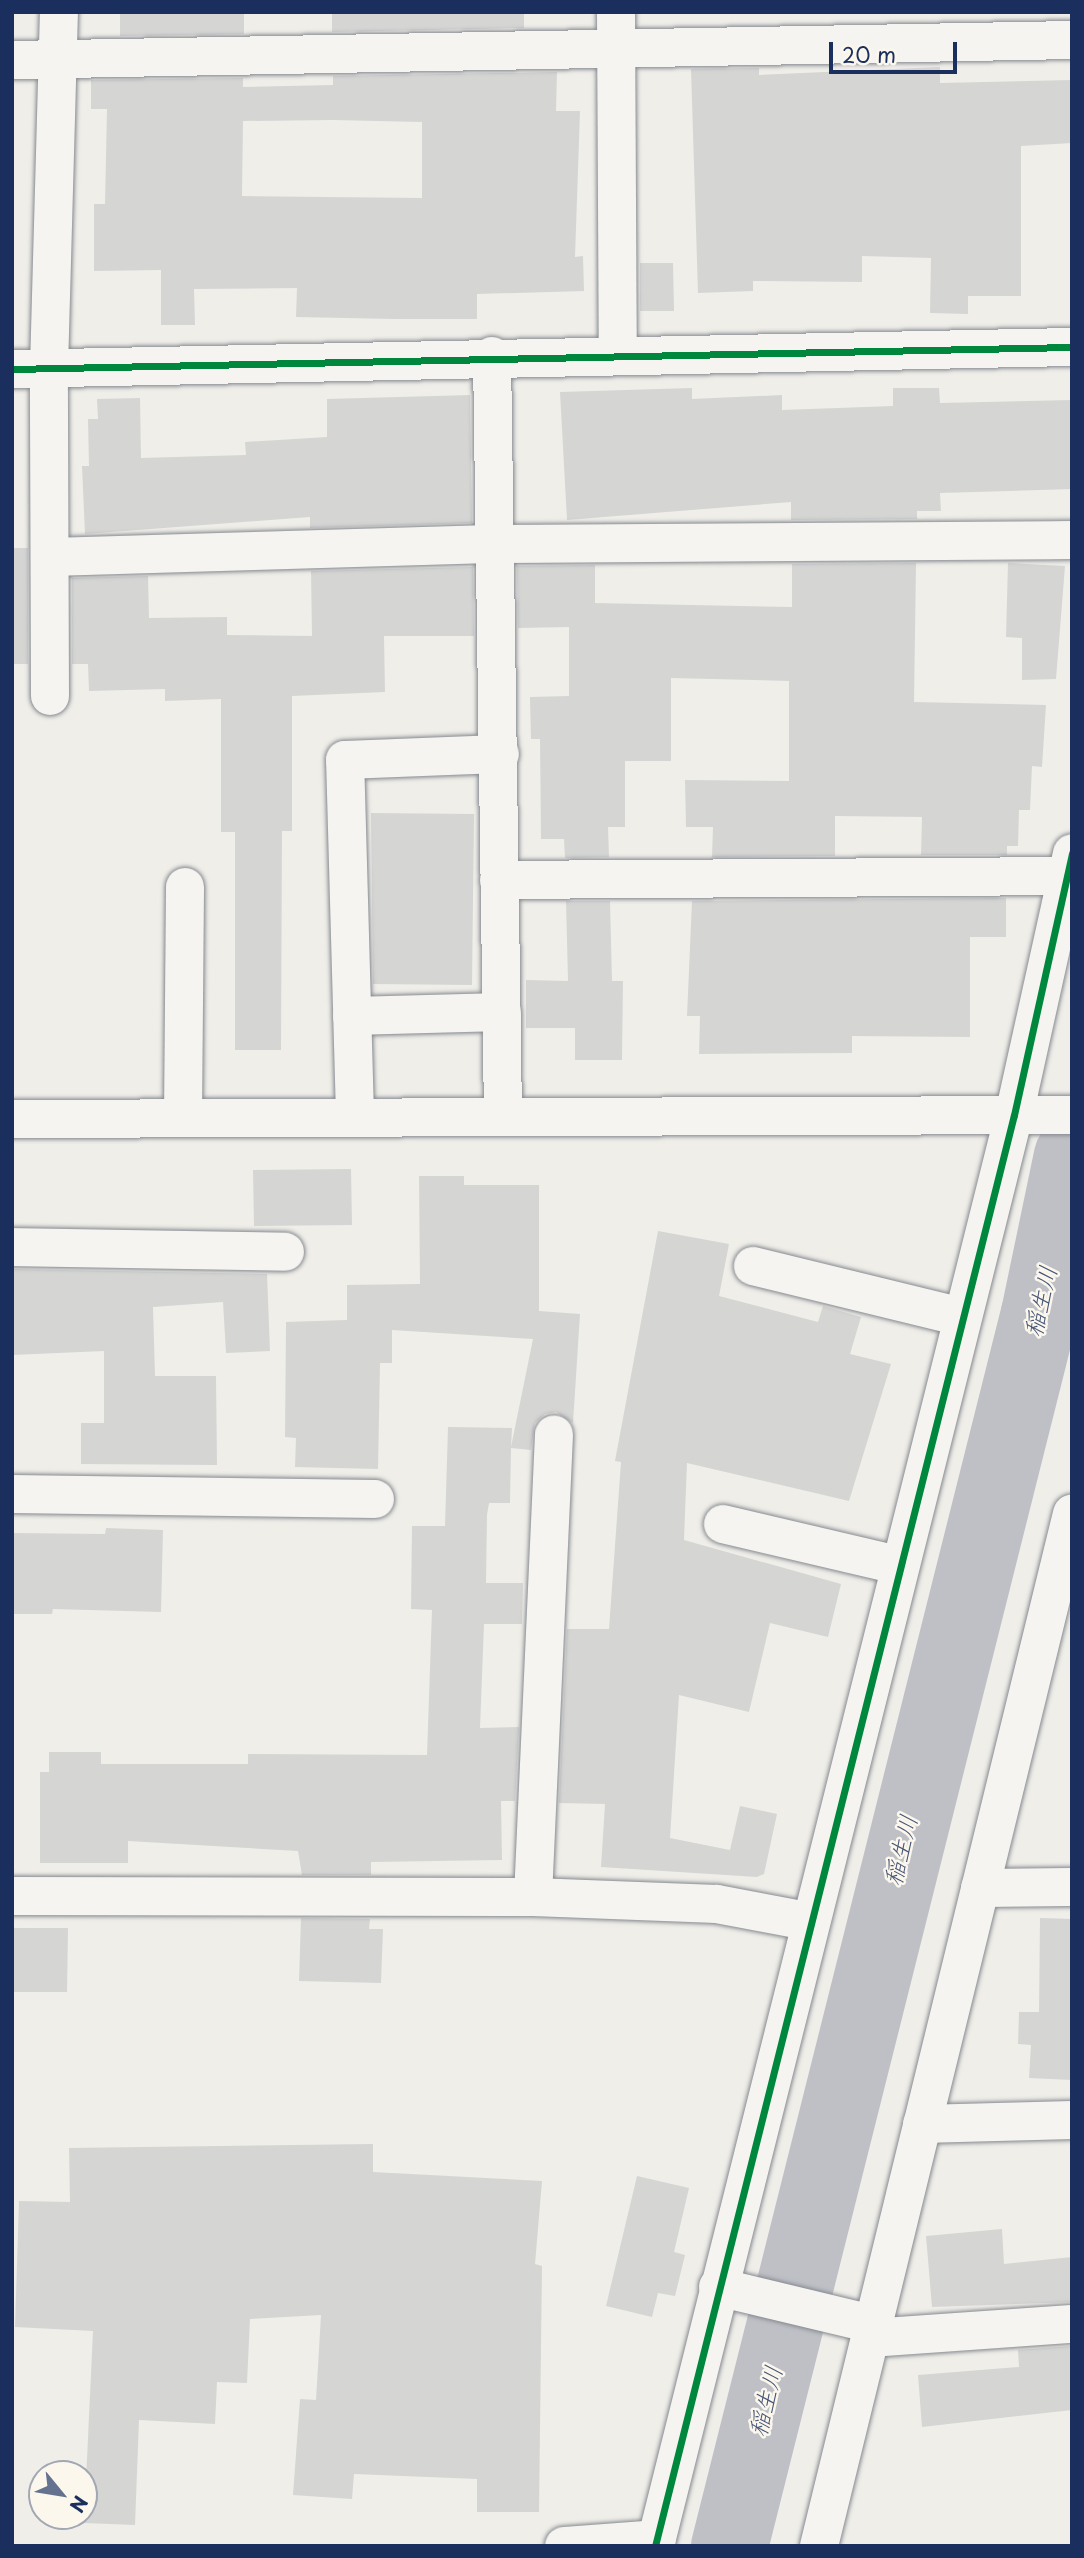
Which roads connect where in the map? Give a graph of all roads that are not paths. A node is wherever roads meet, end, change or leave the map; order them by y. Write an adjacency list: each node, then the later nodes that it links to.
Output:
1 (59, 12): 5 (street)
2 (616, 28): 3 (street); 5 (street); 7 (street)
3 (1072, 40)
4 (12, 60): 5 (street)
5 (59, 60): 9 (street)
6 (1072, 347): 7 (street)
7 (618, 353): 8 (street)
8 (492, 356): 9 (street); 11 (street)
9 (31, 369): 12 (street)
10 (1072, 540): 11 (street)
11 (499, 544): 12 (street); 14 (street)
12 (51, 557): 13 (street)
13 (50, 696)
14 (500, 754): 16 (street); 19 (street)
15 (1069, 864): 16 (street); 22 (street)
16 (499, 880): 18 (street)
17 (185, 887): 23 (street)
18 (502, 1012): 19 (street); 20 (street)
19 (352, 1016): 21 (street)
20 (503, 1114): 21 (street); 22 (street)
21 (355, 1115): 23 (street)
22 (1042, 1115): 28 (street)
23 (183, 1117): 24 (street)
24 (12, 1119)
25 (12, 1247): 26 (street)
26 (285, 1252)
27 (753, 1266): 28 (street)
28 (962, 1317): 34 (street)
29 (554, 1434): 38 (street)
30 (12, 1494): 31 (street)
31 (375, 1499)
32 (723, 1524): 34 (street)
33 (1071, 1524): 35 (street)
34 (898, 1565): 39 (street)
35 (980, 1888): 36 (street); 41 (street)
36 (1072, 1888)
37 (12, 1896): 38 (street)
38 (533, 1897): 39 (street)
39 (807, 1921): 42 (street)
40 (1072, 2120): 41 (street)
41 (922, 2124): 44 (street)
42 (718, 2287): 44 (street); 45 (street)
43 (1072, 2325): 44 (street)
44 (871, 2331): 47 (street)
45 (656, 2542): 46 (street)
46 (564, 2546)
47 (819, 2546)

